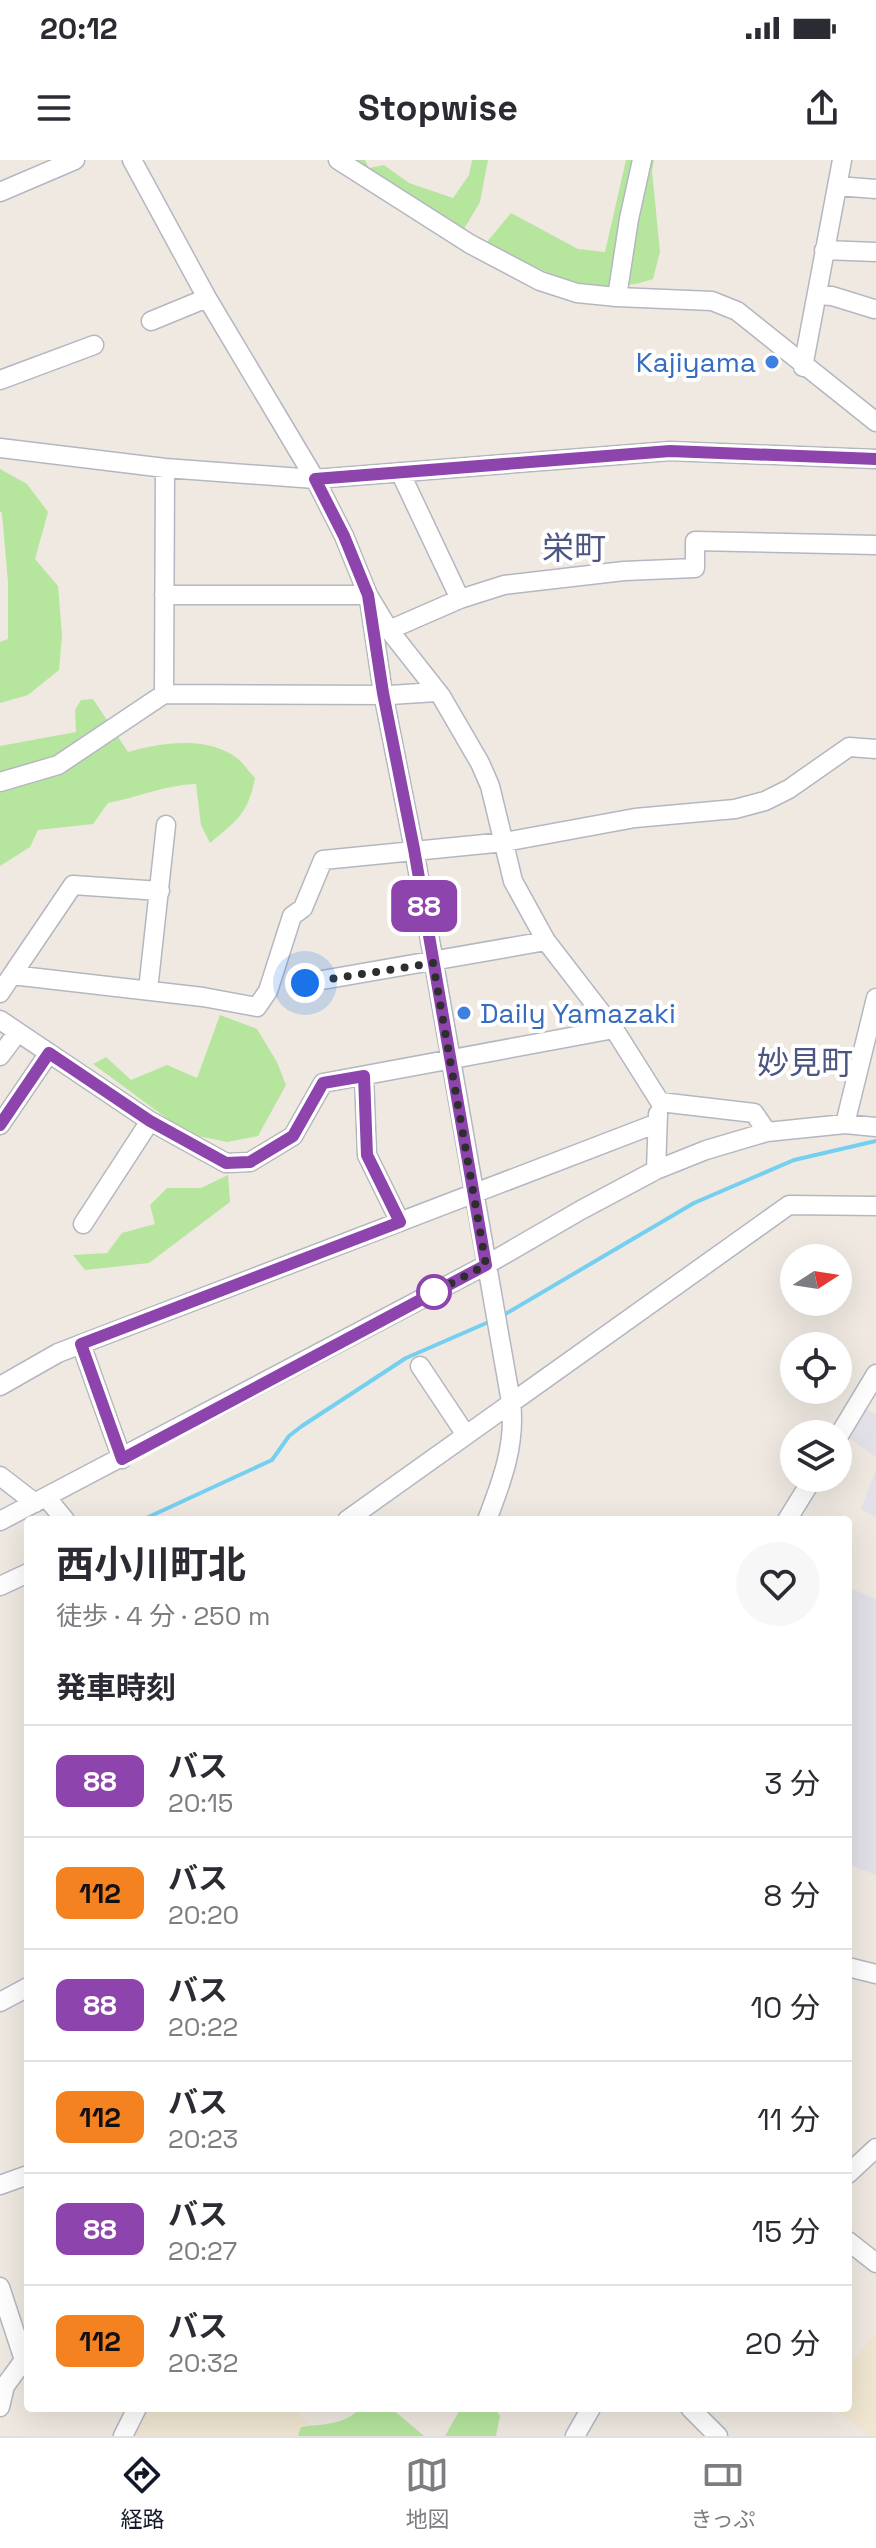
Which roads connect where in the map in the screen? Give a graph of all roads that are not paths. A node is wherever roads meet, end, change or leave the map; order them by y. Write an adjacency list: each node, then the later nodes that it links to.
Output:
1 (75, 160): 8 (street)
2 (338, 160): 12 (street)
3 (642, 160): 12 (street)
4 (842, 160): 6 (street)
5 (136, 161): 13 (street)
6 (837, 186): 7 (street); 9 (street)
7 (876, 189)
8 (0, 192)
9 (824, 250): 10 (street); 11 (street)
10 (876, 252)
11 (818, 295): 14 (street); 17 (street)
12 (617, 297): 17 (street)
13 (207, 298): 15 (street); 24 (street)
14 (874, 309)
15 (151, 321)
16 (94, 345): 18 (street)
17 (803, 367): 19 (street)
18 (0, 380)
19 (876, 422)
20 (0, 448): 22 (street)
21 (876, 459): 23 (street)
22 (165, 468): 24 (street); 26 (street)
23 (400, 472): 24 (street); 28 (street)
24 (315, 479): 27 (street)
25 (876, 545): 28 (street)
26 (164, 595): 27 (street); 32 (street)
27 (368, 595): 29 (street); 31 (street)
28 (460, 599): 29 (street)
29 (389, 630): 30 (street)
30 (436, 692): 31 (street); 36 (street)
31 (383, 693): 32 (street); 37 (street)
32 (164, 694): 34 (street)
33 (876, 749): 36 (street)
34 (0, 782)
35 (166, 825): 38 (street)
36 (505, 842): 37 (street); 39 (street)
37 (414, 849): 40 (street); 43 (street)
38 (160, 891): 41 (street); 43 (street)
39 (546, 941): 40 (street); 47 (street)
40 (433, 963): 42 (street); 51 (street)
41 (12, 975): 43 (street); 44 (street)
42 (305, 983)
43 (148, 990)
44 (0, 993)
45 (876, 998): 56 (street)
46 (0, 1020): 48 (street)
47 (614, 1029): 51 (street); 53 (street)
48 (18, 1032): 49 (street); 50 (street)
49 (49, 1053): 54 (street); 57 (street)
50 (0, 1056)
51 (450, 1060): 52 (street); 61 (street)
52 (364, 1076): 54 (street); 63 (street)
53 (660, 1102): 55 (street); 59 (street)
54 (150, 1121): 64 (street)
55 (655, 1124): 60 (street); 61 (street)
56 (845, 1124): 58 (street); 59 (street)
57 (0, 1125)
58 (876, 1127)
59 (767, 1132): 60 (street)
60 (656, 1170): 65 (street)
61 (474, 1195): 63 (street); 65 (street)
62 (876, 1206): 70 (street)
63 (400, 1222): 66 (street)
64 (83, 1224)
65 (486, 1265): 70 (street); 73 (street)
66 (81, 1344): 69 (street); 73 (street)
67 (420, 1366): 72 (street)
68 (876, 1374): 71 (street)
69 (0, 1386)
70 (511, 1402): 72 (street); 79 (street)
71 (848, 1420)
72 (466, 1435): 78 (street)
73 (122, 1459): 76 (street)
74 (0, 1476): 76 (street)
75 (804, 1492): 80 (street)
76 (40, 1500): 77 (street); 81 (street)
77 (60, 1516)
78 (360, 1516)
79 (488, 1516)
80 (789, 1516)
81 (0, 1521)
82 (24, 1575): 83 (street)
83 (0, 1586)
84 (852, 1968): 85 (street)
85 (876, 1974)
86 (24, 1989): 87 (street)
87 (0, 2002)
88 (876, 2148): 89 (street)
89 (852, 2170)
90 (24, 2176): 91 (street)
91 (0, 2185)
92 (852, 2244): 93 (street)
93 (876, 2263)
94 (0, 2287): 95 (street)
95 (24, 2353)
96 (24, 2362): 97 (street)
97 (0, 2407)
98 (135, 2412): 101 (street)
99 (589, 2412): 102 (street)
100 (694, 2412): 103 (street)
101 (123, 2436)
102 (575, 2436)
103 (718, 2436)

